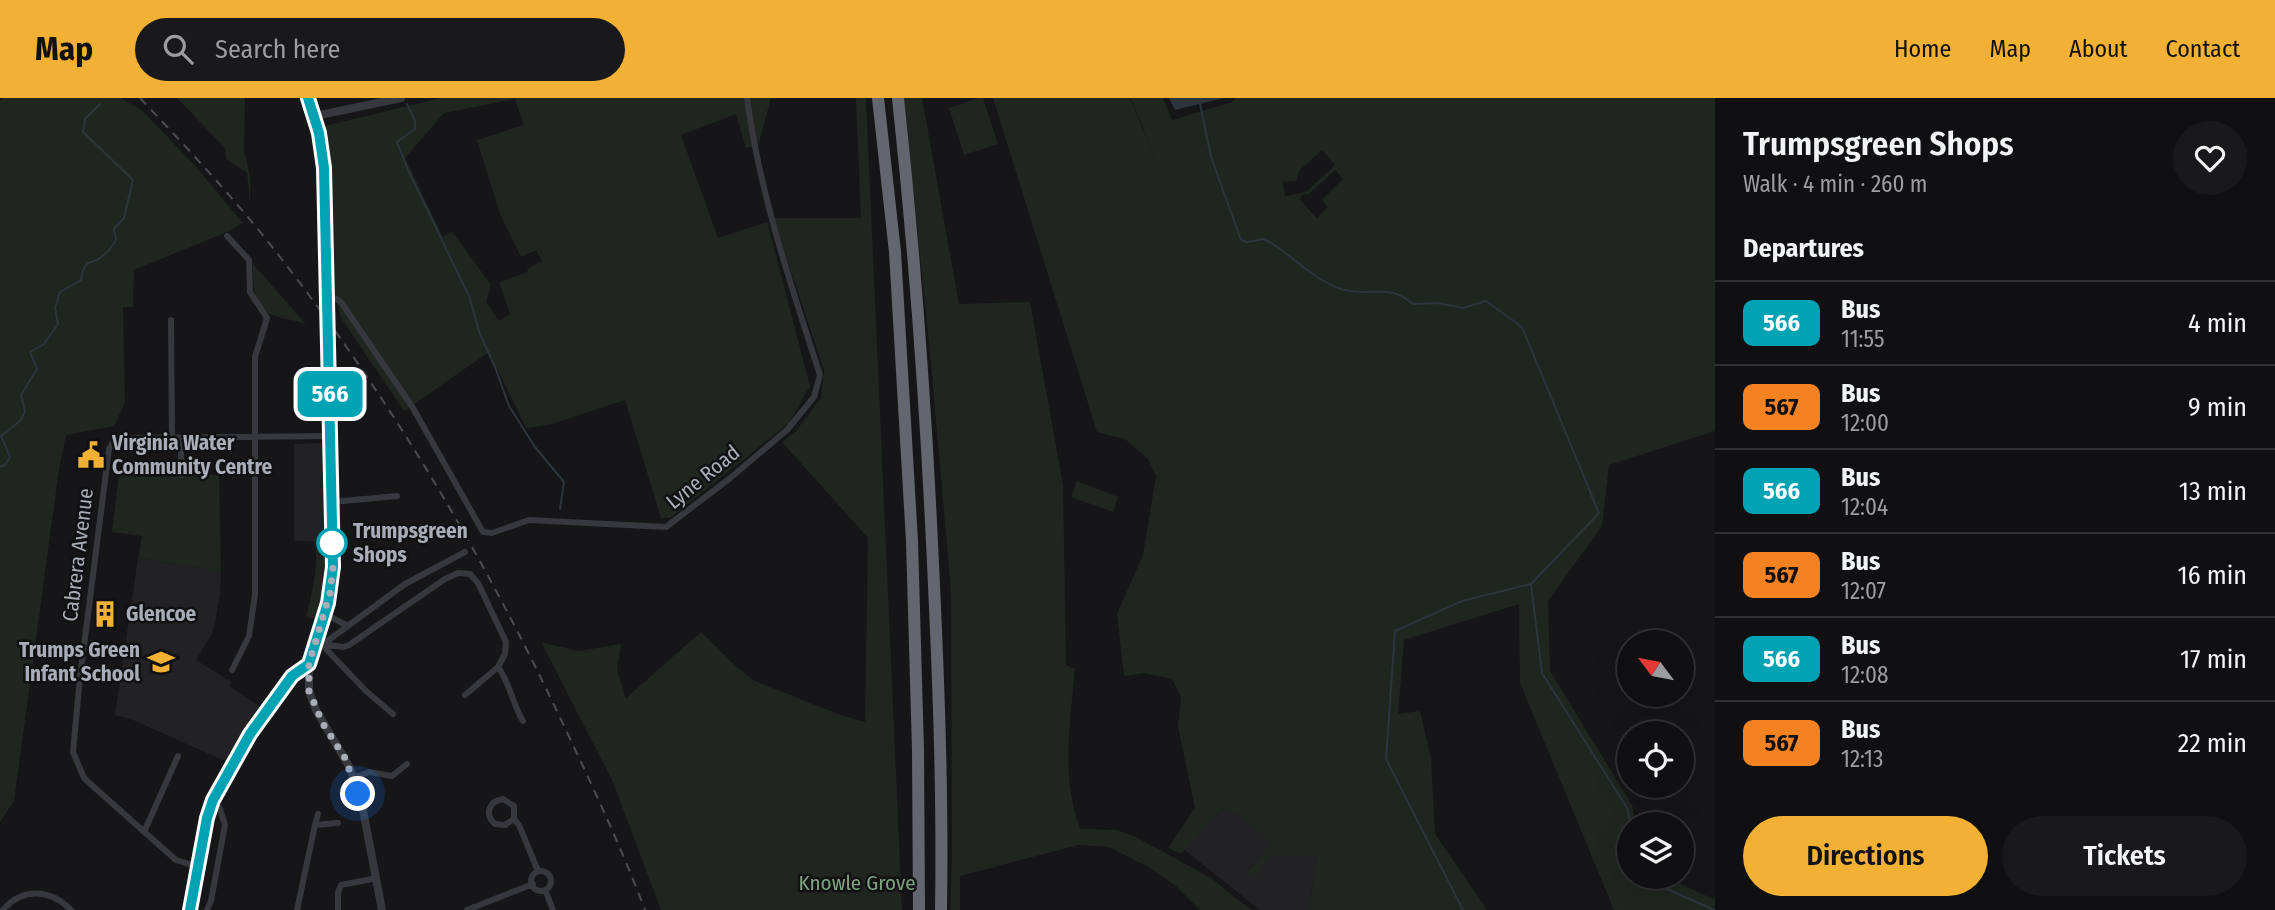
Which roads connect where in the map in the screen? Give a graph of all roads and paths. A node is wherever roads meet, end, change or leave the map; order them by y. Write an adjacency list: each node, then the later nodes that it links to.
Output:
1 (308, 98): 6 (street)
2 (401, 98): 6 (street)
3 (747, 98): 8 (street, Lyne Road)
4 (878, 98): 51 (highway)
5 (898, 98): 52 (highway)
6 (315, 116): 8 (street)
7 (227, 236): 13 (street)
8 (328, 294): 10 (street)
9 (171, 320): 11 (street)
10 (331, 436): 13 (street); 16 (street)
11 (172, 438): 12 (street); 36 (street, Cabrera Avenue)
12 (181, 438): 13 (street); 14 (street)
13 (256, 438): 24 (street)
14 (181, 475)
15 (397, 496): 16 (street)
16 (332, 502): 18 (street)
17 (464, 552): 19 (street)
18 (325, 614): 19 (street); 20 (street)
19 (346, 625): 21 (street)
20 (315, 643): 21 (street); 22 (street)
21 (325, 644): 23 (street); 26 (street)
22 (309, 664): 30 (street); 31 (street)
23 (498, 667): 25 (street); 27 (street)
24 (232, 670)
25 (465, 695)
26 (393, 714)
27 (523, 721)
28 (178, 756): 36 (street)
29 (407, 764): 30 (street)
30 (353, 778): 39 (street)
31 (213, 800): 37 (street); 45 (street)
32 (318, 814): 35 (street)
33 (514, 819): 33 (street); 38 (street)
34 (338, 823): 35 (street)
35 (315, 825): 46 (street)
36 (144, 832): 37 (street, Cabrera Avenue)
37 (199, 867): 44 (street)
38 (538, 871): 40 (street); 41 (street)
39 (377, 878): 47 (street); 48 (street)
40 (533, 884): 41 (street); 49 (street)
41 (546, 892): 50 (street)
42 (3, 910): 43 (street)
43 (71, 910)
44 (190, 910)
45 (206, 910)
46 (298, 910)
47 (338, 910)
48 (382, 910)
49 (467, 910)
50 (553, 910)
51 (919, 910)
52 (941, 910)

